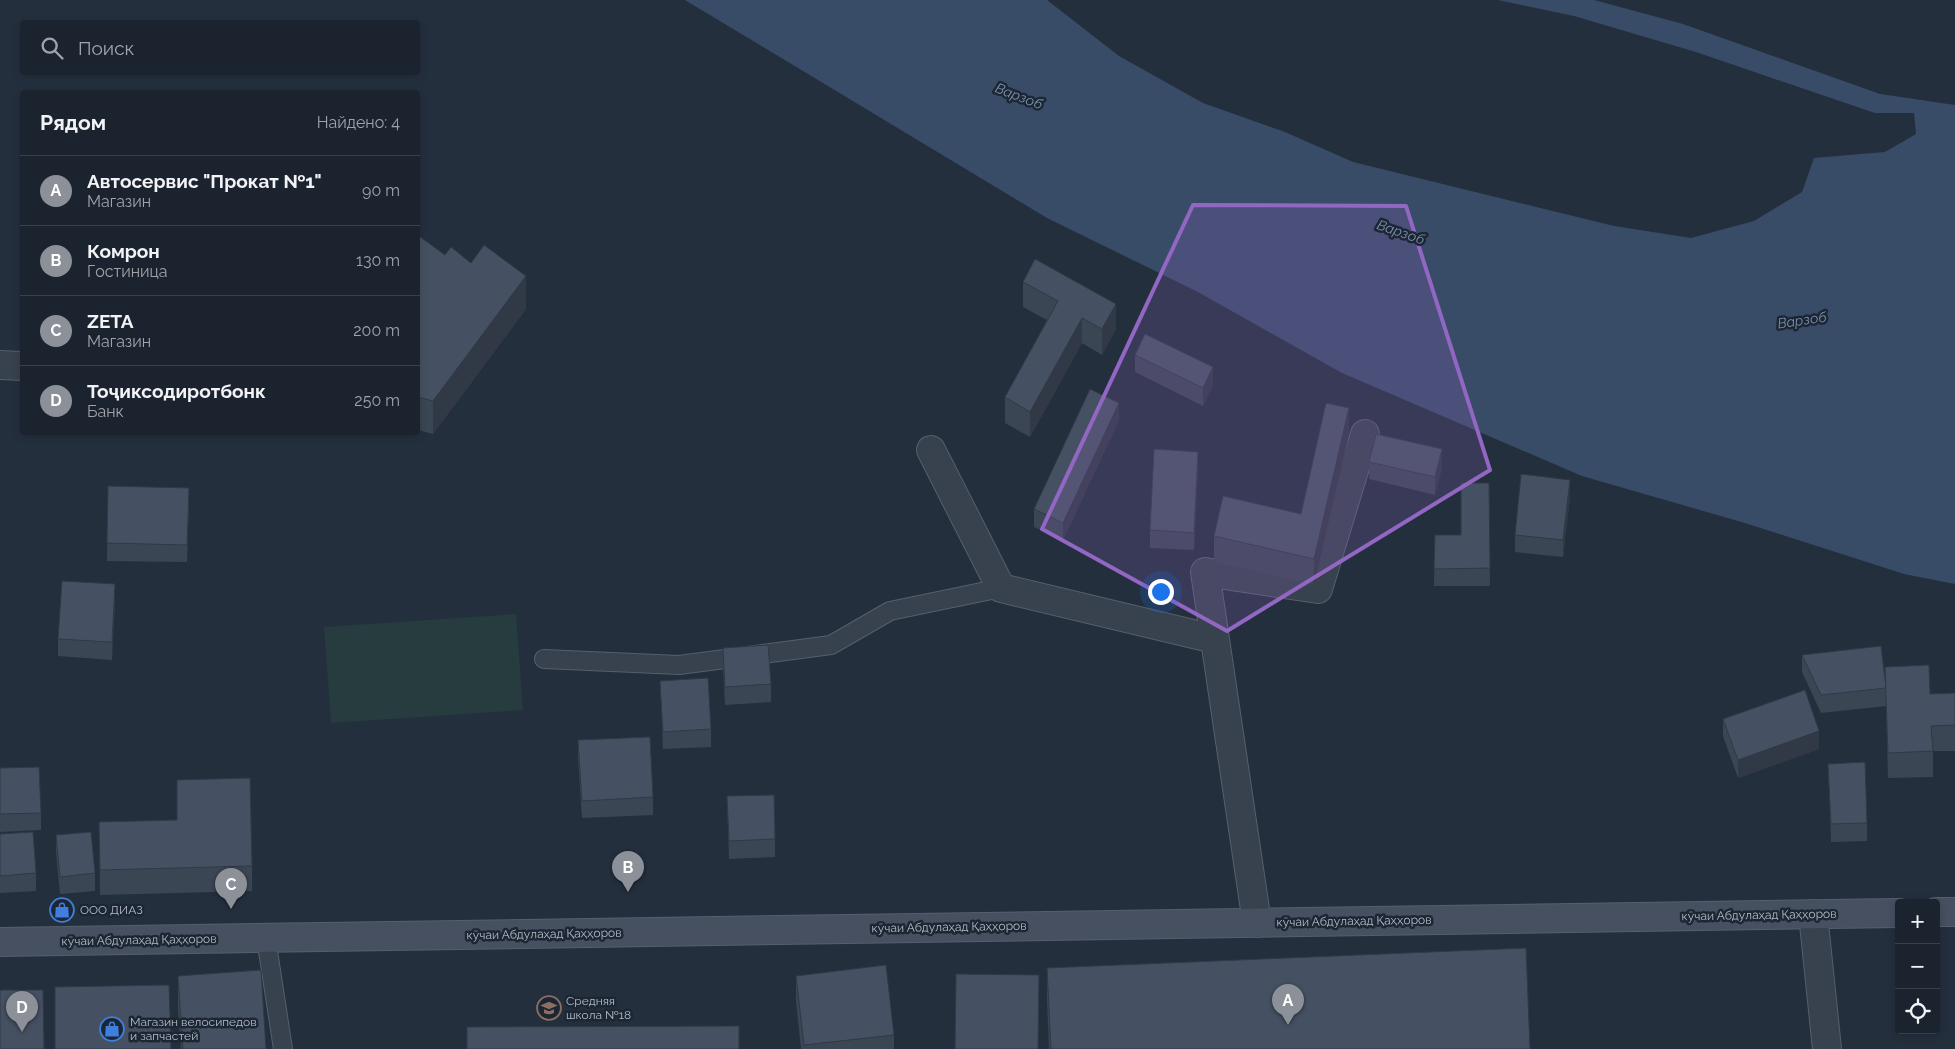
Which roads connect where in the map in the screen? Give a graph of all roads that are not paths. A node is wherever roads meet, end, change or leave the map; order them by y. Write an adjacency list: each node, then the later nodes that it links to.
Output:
1 (0, 365): 2 (street)
2 (20, 366)
3 (1364, 434): 6 (street)
4 (931, 450): 5 (street)
5 (1001, 588): 6 (street); 7 (lane)
6 (1214, 639): 12 (street)
7 (544, 659)
8 (1940, 912): 9 (main road)
9 (1955, 912)
10 (1895, 913): 11 (main road, кӯчаи Абдулаҳад Қаҳҳоров)
11 (1814, 914): 12 (main road, кӯчаи Абдулаҳад Қаҳҳоров); 16 (street)
12 (1257, 923): 13 (main road, кӯчаи Абдулаҳад Қаҳҳоров)
13 (266, 938): 14 (main road, кӯчаи Абдулаҳад Қаҳҳоров); 15 (lane)
14 (0, 942)
15 (283, 1049)
16 (1827, 1049)

